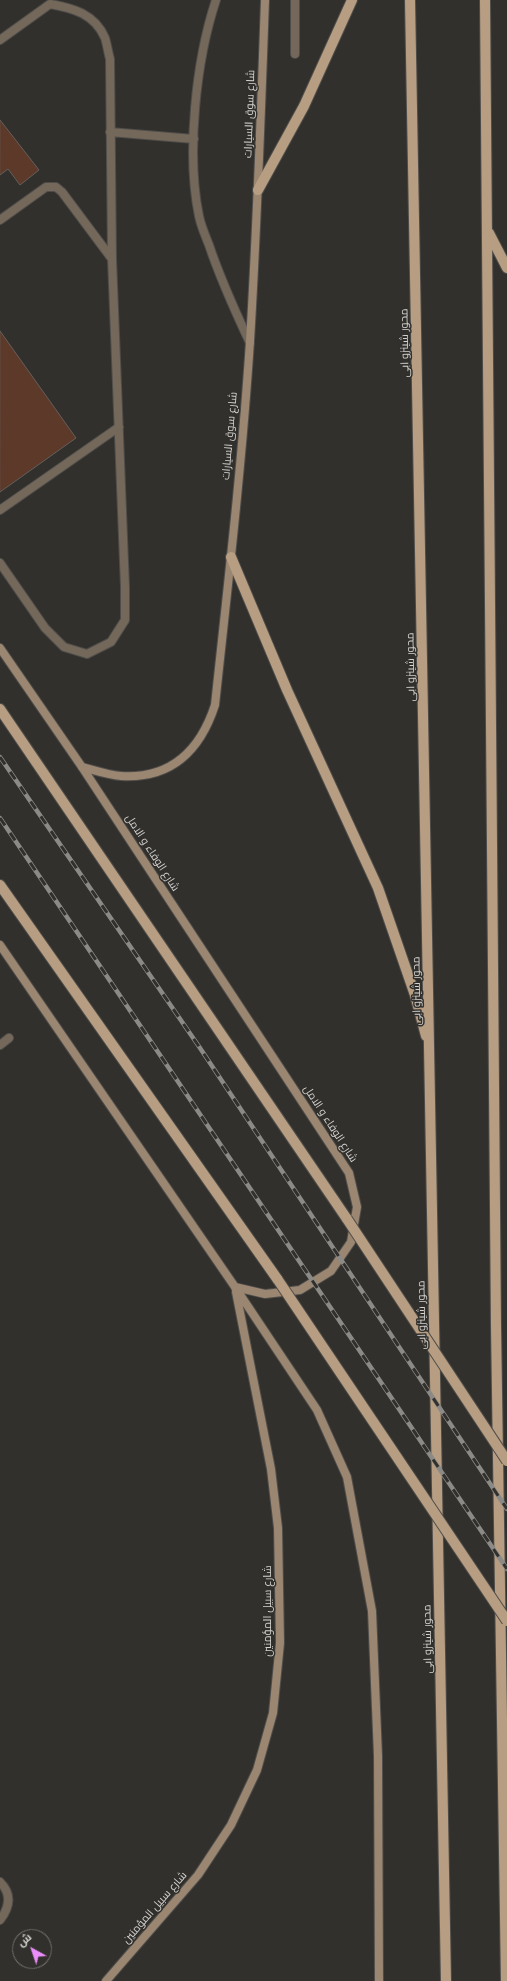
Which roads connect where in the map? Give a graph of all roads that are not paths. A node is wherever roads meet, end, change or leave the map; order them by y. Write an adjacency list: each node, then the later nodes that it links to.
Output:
1 (216, 0): 10 (lane)
2 (265, 0): 11 (main road, شارع سوق السيارات)
3 (295, 0): 8 (lane)
4 (352, 0): 11 (main road)
5 (410, 0): 28 (main road, محور شينزو ابى)
6 (485, 0): 13 (main road)
7 (0, 40): 9 (lane)
8 (295, 54)
9 (110, 132): 10 (lane); 14 (lane)
10 (194, 139): 16 (lane)
11 (258, 190): 16 (main road, شارع سوق السيارات)
12 (0, 220): 14 (lane)
13 (488, 230): 15 (main road); 37 (main road)
14 (112, 259): 17 (lane)
15 (507, 268)
16 (250, 343): 19 (main road, شارع سوق السيارات)
17 (118, 427): 18 (lane); 20 (lane)
18 (0, 510)
19 (231, 557): 23 (main road, شارع سوق السيارات); 28 (main road)
20 (0, 563)
21 (0, 648): 23 (main road, شارع الوفاء و الامل)
22 (0, 708): 30 (main road, bridge)
23 (82, 767): 29 (main road, شارع الوفاء و الامل)
24 (0, 885): 31 (main road, bridge)
25 (0, 945): 29 (main road)
26 (9, 1038): 27 (lane)
27 (0, 1045)
28 (430, 1052): 36 (main road, محور شينزو ابى)
29 (235, 1287): 34 (main road, شارع سبيل المؤمنين); 35 (main road)
30 (507, 1461)
31 (507, 1621)
32 (0, 1882): 33 (lane)
33 (0, 1920)
34 (106, 1981)
35 (379, 1981)
36 (446, 1981)
37 (506, 1981)

